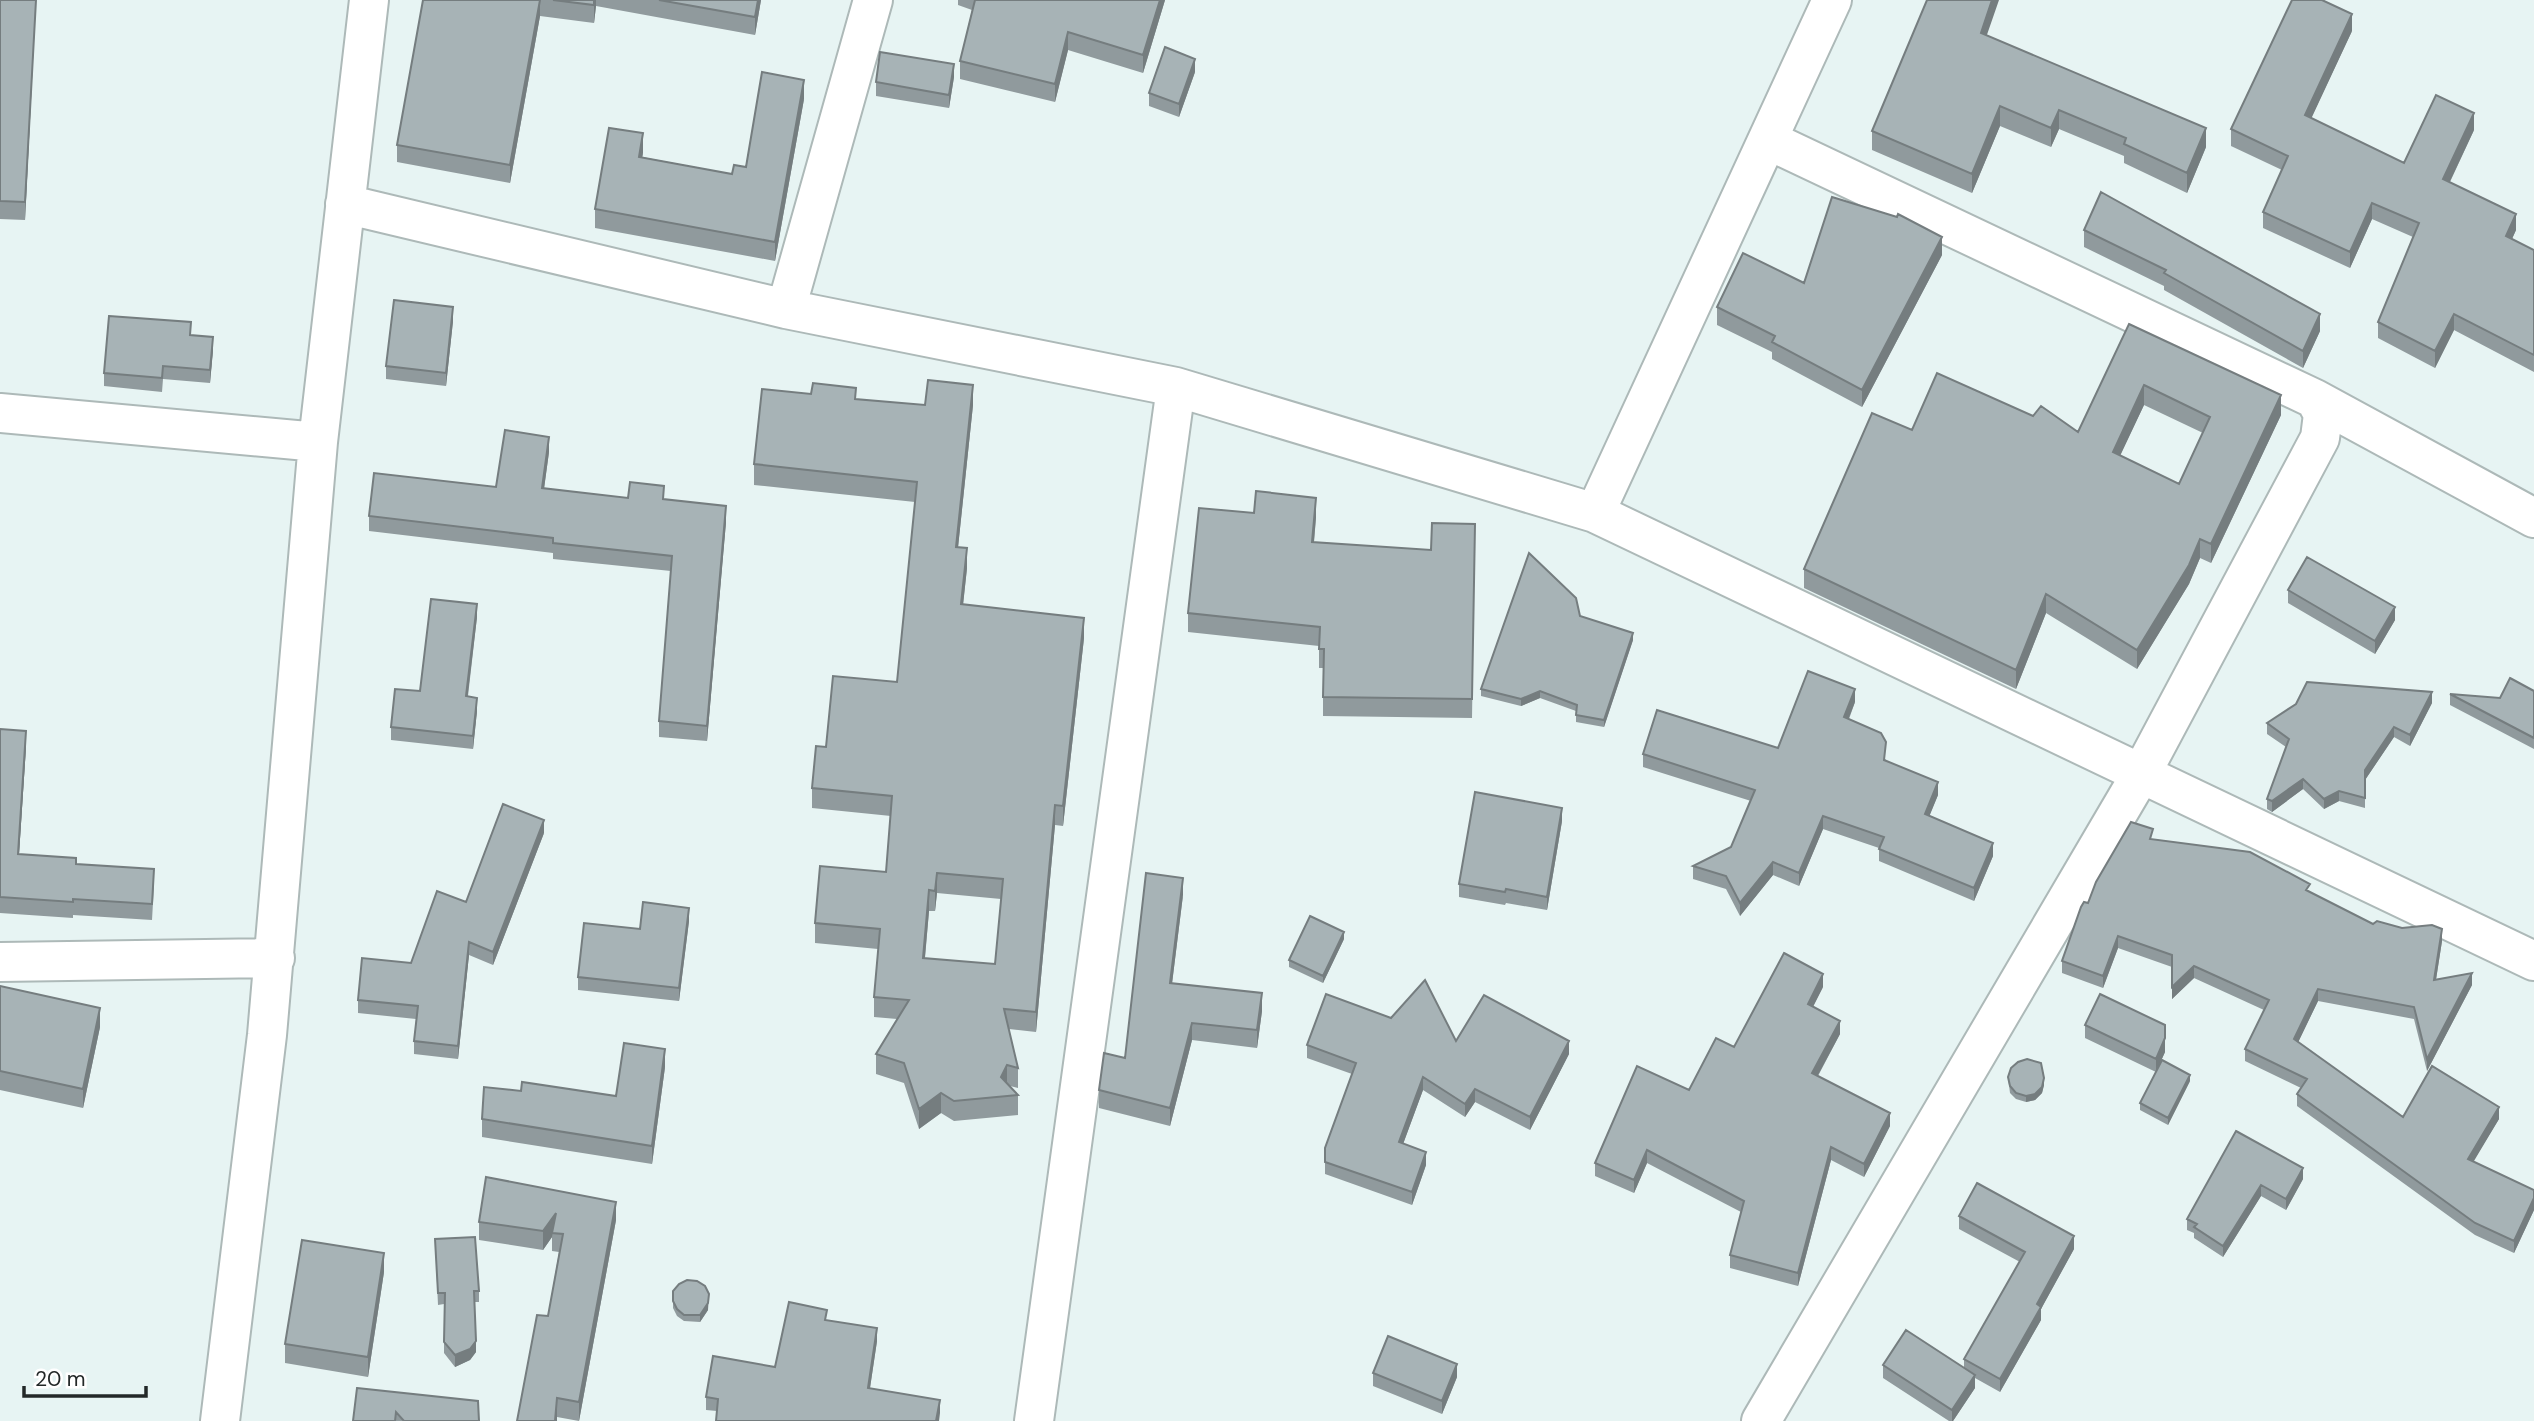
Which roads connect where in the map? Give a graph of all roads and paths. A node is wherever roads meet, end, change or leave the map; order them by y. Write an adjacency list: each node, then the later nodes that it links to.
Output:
1 (369, 0): 5 (street)
2 (873, 0): 6 (street)
3 (1832, 0): 4 (street)
4 (1768, 140): 8 (street); 11 (street)
5 (345, 204): 6 (street); 10 (street)
6 (786, 309): 7 (street)
7 (1176, 387): 11 (street); 18 (street)
8 (2315, 399): 12 (street); 13 (street)
9 (0, 413): 10 (street)
10 (318, 442): 14 (street)
11 (1595, 513): 13 (street)
12 (2534, 518)
13 (2141, 774): 15 (street); 19 (street)
14 (275, 958): 16 (street); 17 (street)
15 (2534, 961)
16 (0, 962)
17 (220, 1421)
18 (1034, 1421)
19 (1761, 1421)

